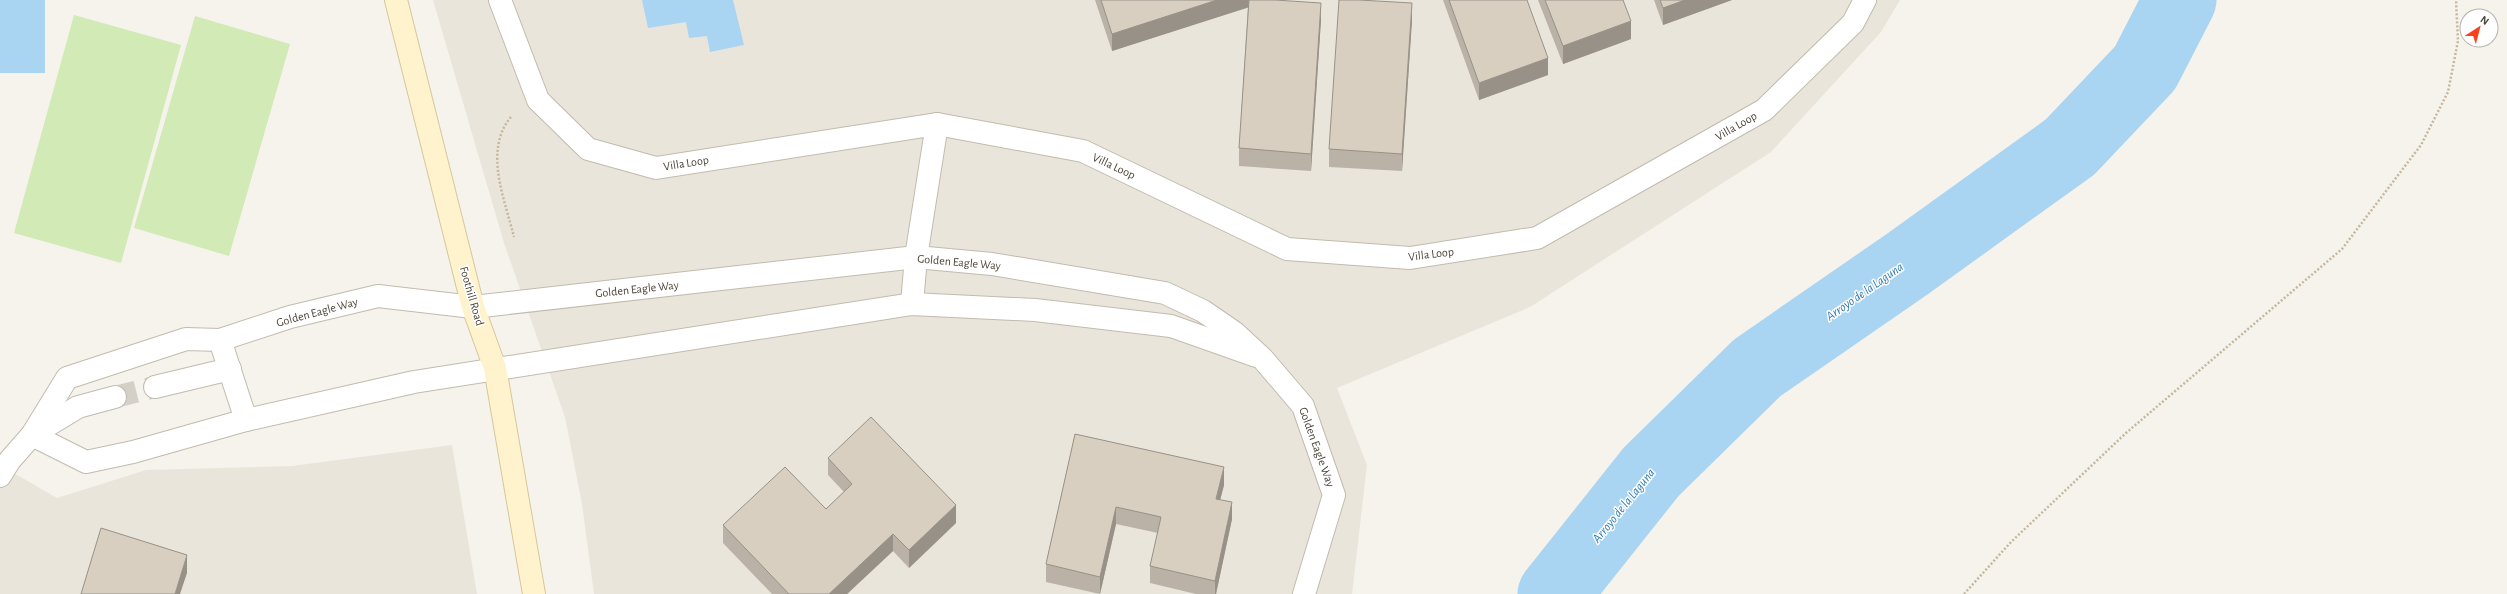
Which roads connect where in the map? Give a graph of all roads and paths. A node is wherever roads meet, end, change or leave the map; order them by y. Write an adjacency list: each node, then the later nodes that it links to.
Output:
1 (396, 0): 10 (main road, Foothill Road)
2 (500, 0): 5 (street, Villa Loop)
3 (1865, 0): 6 (street, Villa Loop)
4 (2456, 0): 22 (path)
5 (534, 89): 6 (street, Villa Loop); 7 (path)
6 (937, 124): 8 (street)
7 (514, 237)
8 (916, 257): 9 (street); 10 (street, Golden Eagle Way); 12 (street, Golden Eagle Way)
9 (912, 304): 12 (street, Golden Eagle Way); 13 (street, Golden Eagle Way)
10 (473, 307): 11 (street, Golden Eagle Way); 13 (main road, Foothill Road)
11 (220, 340): 14 (street); 18 (street, Golden Eagle Way)
12 (1262, 358): 21 (street, Golden Eagle Way)
13 (495, 368): 17 (street, Golden Eagle Way); 20 (main road, Foothill Road)
14 (230, 369): 15 (street); 17 (street)
15 (156, 387)
16 (115, 397): 18 (street, Golden Eagle Way)
17 (246, 420): 18 (street, Golden Eagle Way)
18 (32, 435): 19 (street, Golden Eagle Way)
19 (3, 460)
20 (534, 594)
21 (1304, 594)
22 (1964, 594)

